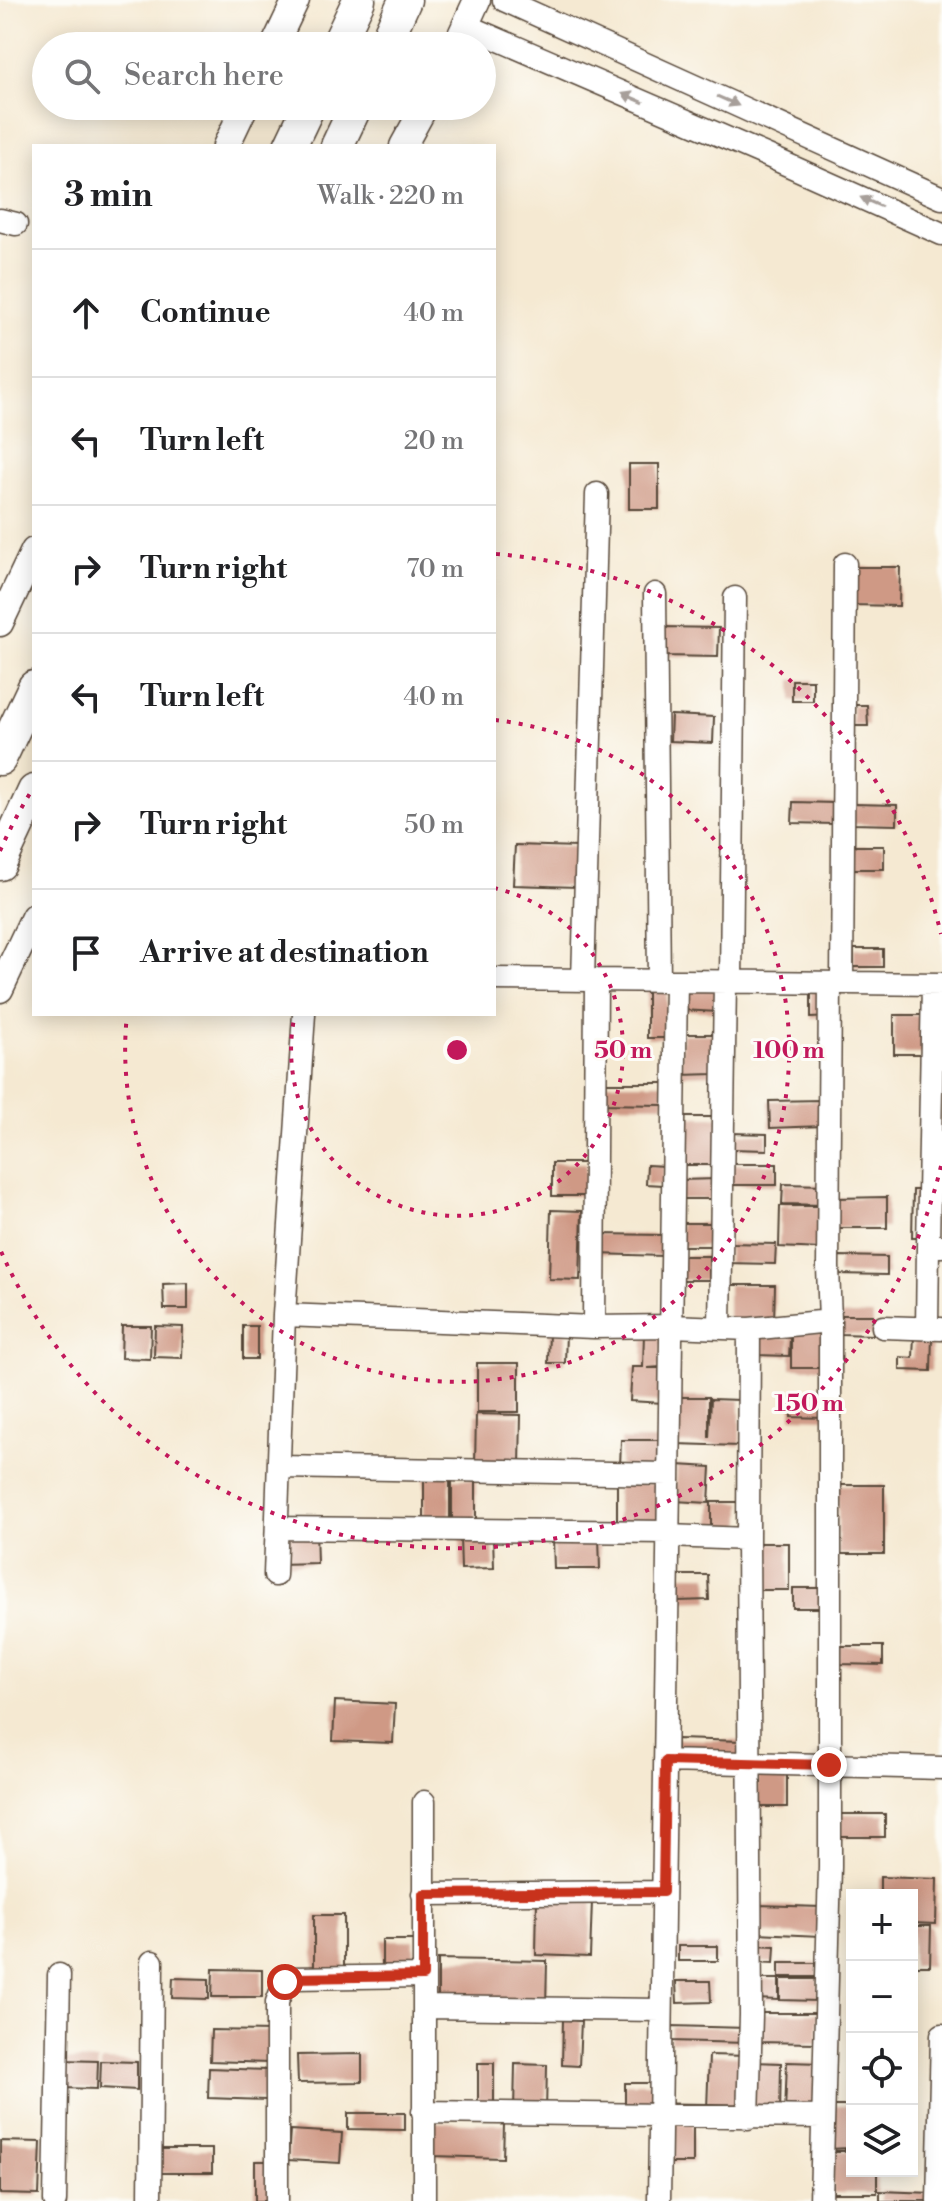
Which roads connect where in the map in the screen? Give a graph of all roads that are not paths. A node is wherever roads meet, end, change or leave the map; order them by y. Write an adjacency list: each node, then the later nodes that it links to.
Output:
1 (296, 0): 6 (main road)
2 (359, 0): 7 (highway)
3 (405, 0): 8 (highway)
4 (477, 0): 9 (main road)
5 (504, 0): 19 (street, one-way to 19)
6 (281, 32)
7 (344, 32)
8 (390, 32)
9 (464, 32)
10 (496, 49): 20 (street, one-way to 10)
11 (238, 120): 15 (main road)
12 (302, 120): 16 (highway)
13 (349, 120): 17 (highway)
14 (417, 120): 18 (main road)
15 (227, 144)
16 (291, 144)
17 (338, 144)
18 (404, 144)
19 (942, 198)
20 (942, 234)
21 (597, 494): 34 (street)
22 (32, 555): 26 (main road)
23 (845, 564): 37 (street)
24 (655, 594): 35 (street)
25 (735, 598): 36 (street)
26 (0, 623)
27 (32, 691): 28 (highway)
28 (0, 759)
29 (32, 795): 30 (highway)
30 (0, 864)
31 (32, 926): 32 (main road)
32 (26, 952): 39 (main road)
33 (496, 979): 34 (street)
34 (590, 980): 35 (street); 45 (street)
35 (668, 981): 36 (street); 44 (street)
36 (728, 982): 37 (street); 46 (street)
37 (836, 983): 38 (street); 43 (street)
38 (938, 984): 41 (street)
39 (0, 989)
40 (304, 1016): 42 (street)
41 (935, 1246): 49 (street)
42 (284, 1315): 45 (street); 50 (street)
43 (830, 1321): 48 (street); 58 (street)
44 (671, 1326): 45 (street); 46 (street); 51 (street)
45 (594, 1327)
46 (720, 1327): 48 (street)
47 (883, 1327): 49 (street)
48 (749, 1329): 54 (street)
49 (934, 1329)
50 (279, 1467): 51 (street); 52 (street)
51 (668, 1474): 53 (street)
52 (277, 1528): 53 (street); 55 (street)
53 (668, 1534): 54 (street); 56 (street)
54 (748, 1539): 57 (street)
55 (275, 1575)
56 (665, 1761): 57 (street); 61 (street)
57 (750, 1763): 58 (street); 72 (street)
58 (829, 1765): 59 (street); 71 (street)
59 (942, 1768)
60 (424, 1802): 62 (street)
61 (663, 1892): 62 (street); 67 (street)
62 (423, 1894): 65 (street)
63 (152, 1962): 74 (street)
64 (59, 1975): 73 (street)
65 (423, 1976): 66 (street); 75 (street)
66 (424, 2007): 67 (street); 69 (street)
67 (661, 2010): 70 (street)
68 (942, 2035): 79 (street)
69 (423, 2112): 70 (street); 76 (street)
70 (661, 2115): 72 (street); 77 (street)
71 (823, 2117): 72 (street); 78 (street)
72 (748, 2118)
73 (55, 2201)
74 (150, 2201)
75 (277, 2201)
76 (424, 2201)
77 (659, 2201)
78 (821, 2201)
79 (938, 2201)

